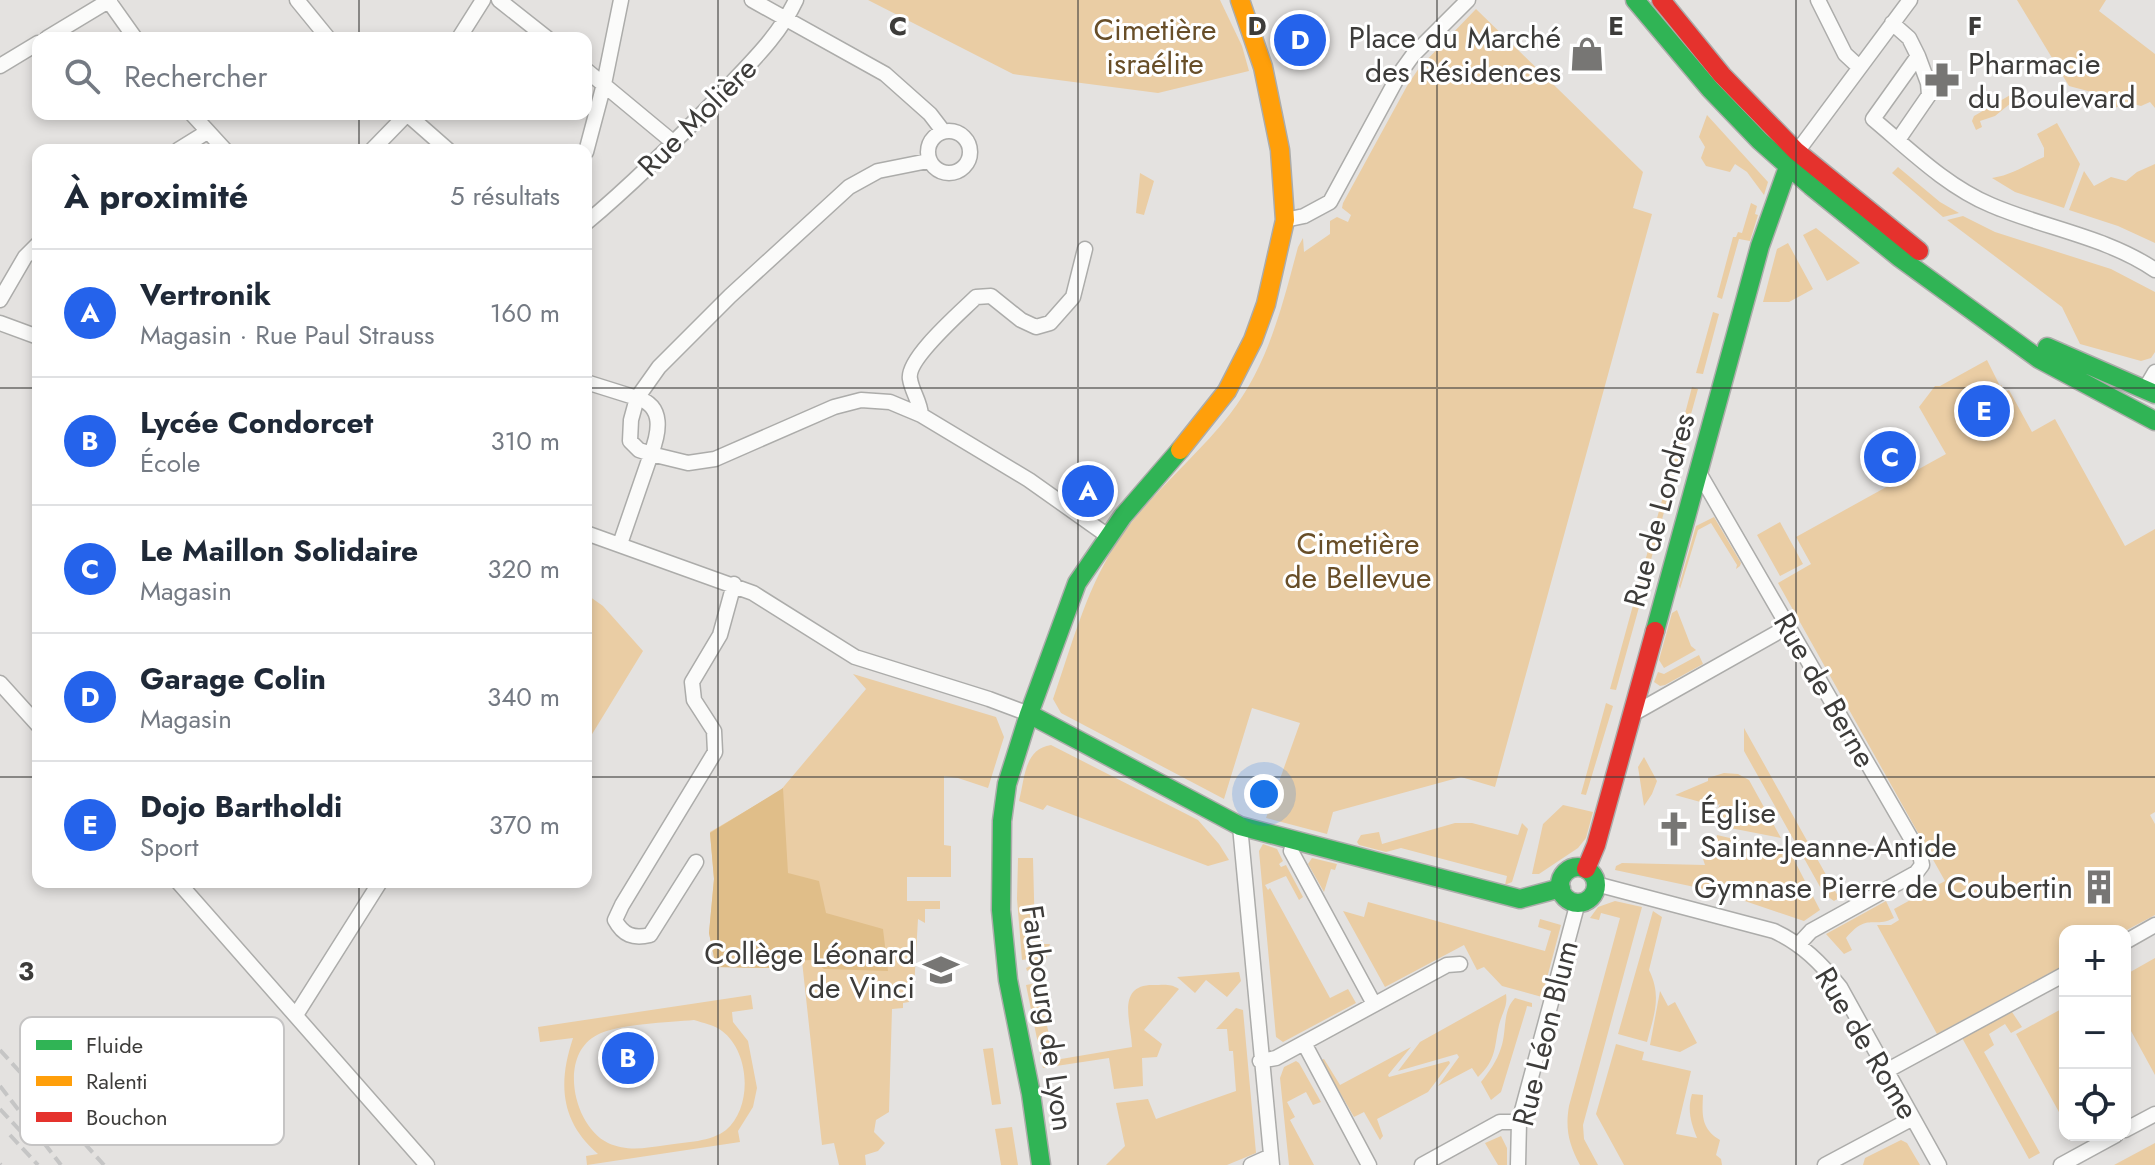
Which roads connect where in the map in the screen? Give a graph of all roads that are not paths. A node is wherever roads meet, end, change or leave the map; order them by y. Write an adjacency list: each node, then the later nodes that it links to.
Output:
1 (109, 0): 16 (street); 17 (street)
2 (297, 0): 18 (street)
3 (483, 0): 19 (street)
4 (499, 0): 20 (street)
5 (621, 0): 26 (street)
6 (752, 0): 14 (street)
7 (796, 0): 14 (street, Rue Molière)
8 (1240, 0): 42 (street, Faubourg de Lyon)
9 (1468, 0): 42 (street)
10 (1635, 0): 39 (street)
11 (1661, 0): 39 (street)
12 (1818, 0): 24 (street)
13 (1910, 0): 15 (street)
14 (787, 20): 30 (street); 33 (street, Rue Molière)
15 (1892, 23): 22 (street); 24 (street)
16 (57, 32)
17 (131, 32)
18 (323, 32)
19 (463, 32)
20 (539, 32)
21 (32, 47): 23 (street)
22 (1918, 56): 32 (street); 32 (street)
23 (0, 66)
24 (1859, 67): 39 (street)
25 (592, 75): 26 (street)
26 (604, 84): 33 (street); 38 (street)
27 (197, 120): 31 (street)
28 (401, 120): 36 (street)
29 (414, 120): 37 (street)
30 (943, 131): 40 (street); 40 (street)
31 (207, 132): 34 (street); 35 (street)
32 (1898, 140): 45 (street)
33 (674, 143): 41 (street, Rue Molière)
34 (188, 144)
35 (219, 144)
36 (378, 144)
37 (441, 144)
38 (588, 144)
39 (1792, 159): 51 (street); 54 (street); 56 (street, Rue de Londres)
40 (928, 161): 52 (street)
41 (592, 218)
42 (1285, 220): 58 (street, Faubourg de Lyon)
43 (1085, 249): 53 (street)
44 (32, 250): 46 (street)
45 (2155, 270)
46 (0, 300)
47 (0, 323): 48 (street)
48 (32, 335)
49 (2155, 372): 51 (street)
50 (592, 384): 52 (street)
51 (2150, 391)
52 (637, 398): 55 (street); 55 (street)
53 (921, 415): 55 (street); 58 (street)
54 (2155, 421)
55 (651, 454): 59 (street)
56 (1698, 471): 61 (street, Rue de Berne); 64 (street, Rue de Londres)
57 (592, 535): 59 (street)
58 (1108, 536): 63 (street, Faubourg de Lyon)
59 (620, 544): 60 (street)
60 (734, 584): 63 (street); 68 (street)
61 (1787, 627): 64 (street); 76 (street, Rue de Berne)
62 (0, 683): 65 (street)
63 (1029, 714): 66 (street); 92 (street, Faubourg de Lyon)
64 (1631, 715): 69 (street, Rue de Londres)
65 (32, 718)
66 (1240, 826): 67 (street); 82 (street)
67 (1295, 840): 72 (street); 79 (street)
68 (696, 862)
69 (1591, 876): 72 (street); 73 (street); 76 (street, Rue de Rome)
70 (183, 888): 80 (street)
71 (376, 888): 80 (street)
72 (1561, 888): 73 (street)
73 (1578, 902): 86 (street, Rue Léon Blum)
74 (2155, 925): 75 (street)
75 (2131, 939)
76 (1798, 945): 83 (street, Rue de Rome)
77 (1460, 964): 79 (street)
78 (2059, 977): 83 (street)
79 (1374, 1004): 81 (street)
80 (296, 1015): 91 (street)
81 (1304, 1043): 82 (street); 94 (street)
82 (1260, 1061): 90 (street)
83 (1888, 1070): 85 (street, Rue de Rome)
84 (2155, 1114): 87 (street)
85 (1913, 1118): 89 (street); 98 (street, Rue de Rome)
86 (1519, 1122): 95 (street); 96 (street, Rue Léon Blum)
87 (2131, 1127)
88 (2105, 1141): 99 (street)
89 (1849, 1159): 97 (street)
90 (1271, 1161): 93 (street)
91 (427, 1165)
92 (1041, 1165)
93 (1251, 1165)
94 (1369, 1165)
95 (1422, 1165)
96 (1518, 1165)
97 (1825, 1165)
98 (1939, 1165)
99 (2062, 1165)

